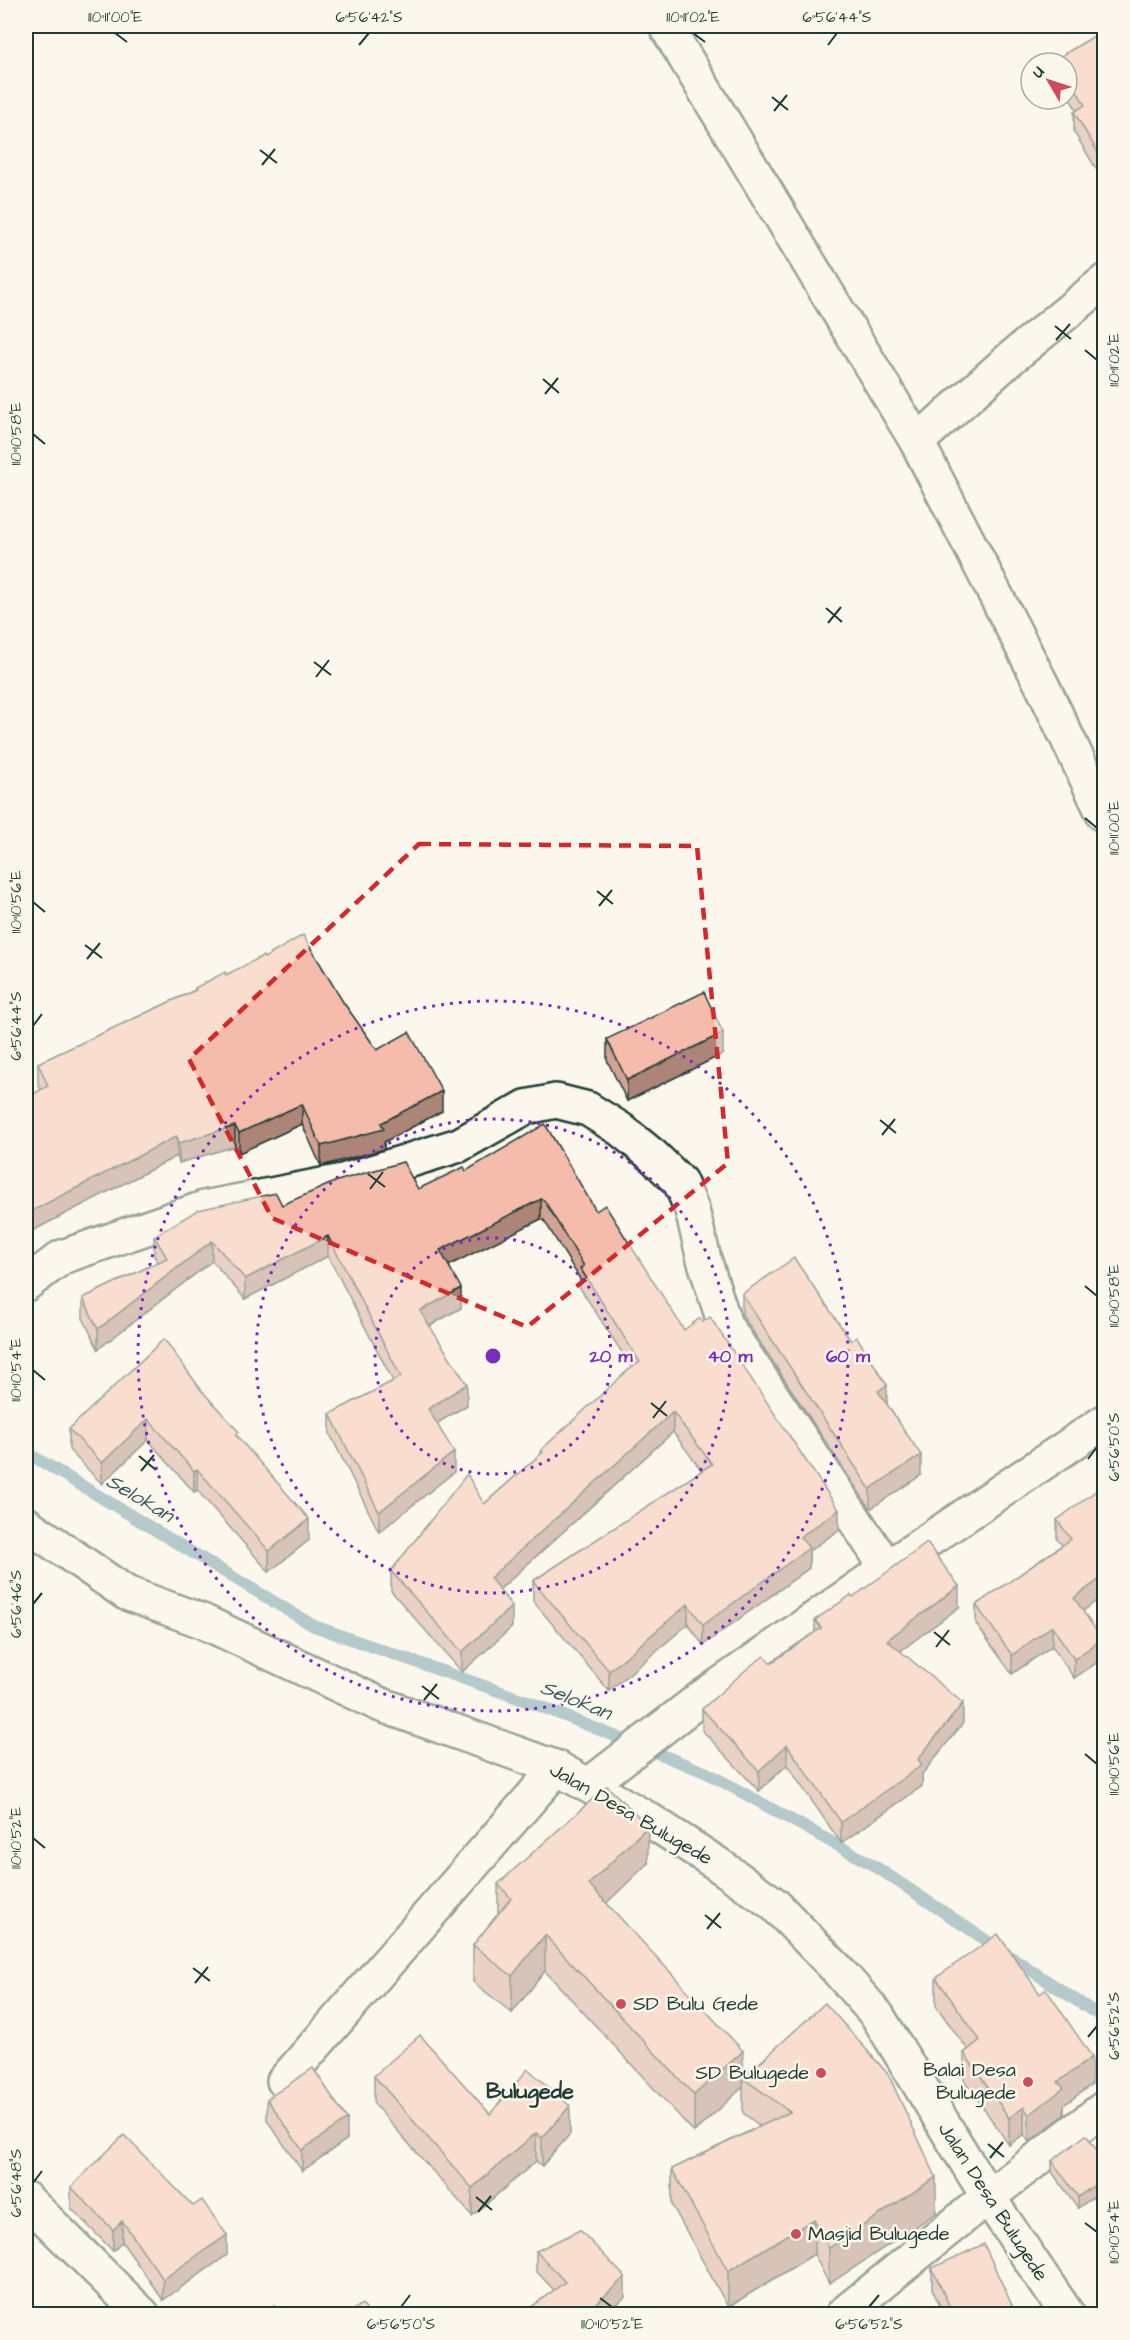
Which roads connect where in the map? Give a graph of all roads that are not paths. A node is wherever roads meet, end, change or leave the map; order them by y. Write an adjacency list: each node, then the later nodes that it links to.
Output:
1 (666, 26): 3 (street)
2 (1104, 282): 3 (street)
3 (917, 442): 4 (street)
4 (1104, 815)
5 (26, 1284): 8 (street)
6 (1104, 1422): 8 (street)
7 (26, 1524): 9 (street, Jalan Desa Bulugede)
8 (887, 1568): 10 (street)
9 (557, 1768): 10 (street, Jalan Desa Bulugede); 11 (street)
10 (588, 1785): 13 (street, Jalan Desa Bulugede)
11 (284, 2081)
12 (1104, 2108): 13 (street)
13 (988, 2197): 16 (street); 17 (street, Jalan Desa Bulugede)
14 (26, 2199): 15 (street)
15 (142, 2314)
16 (843, 2314)
17 (1067, 2314)

